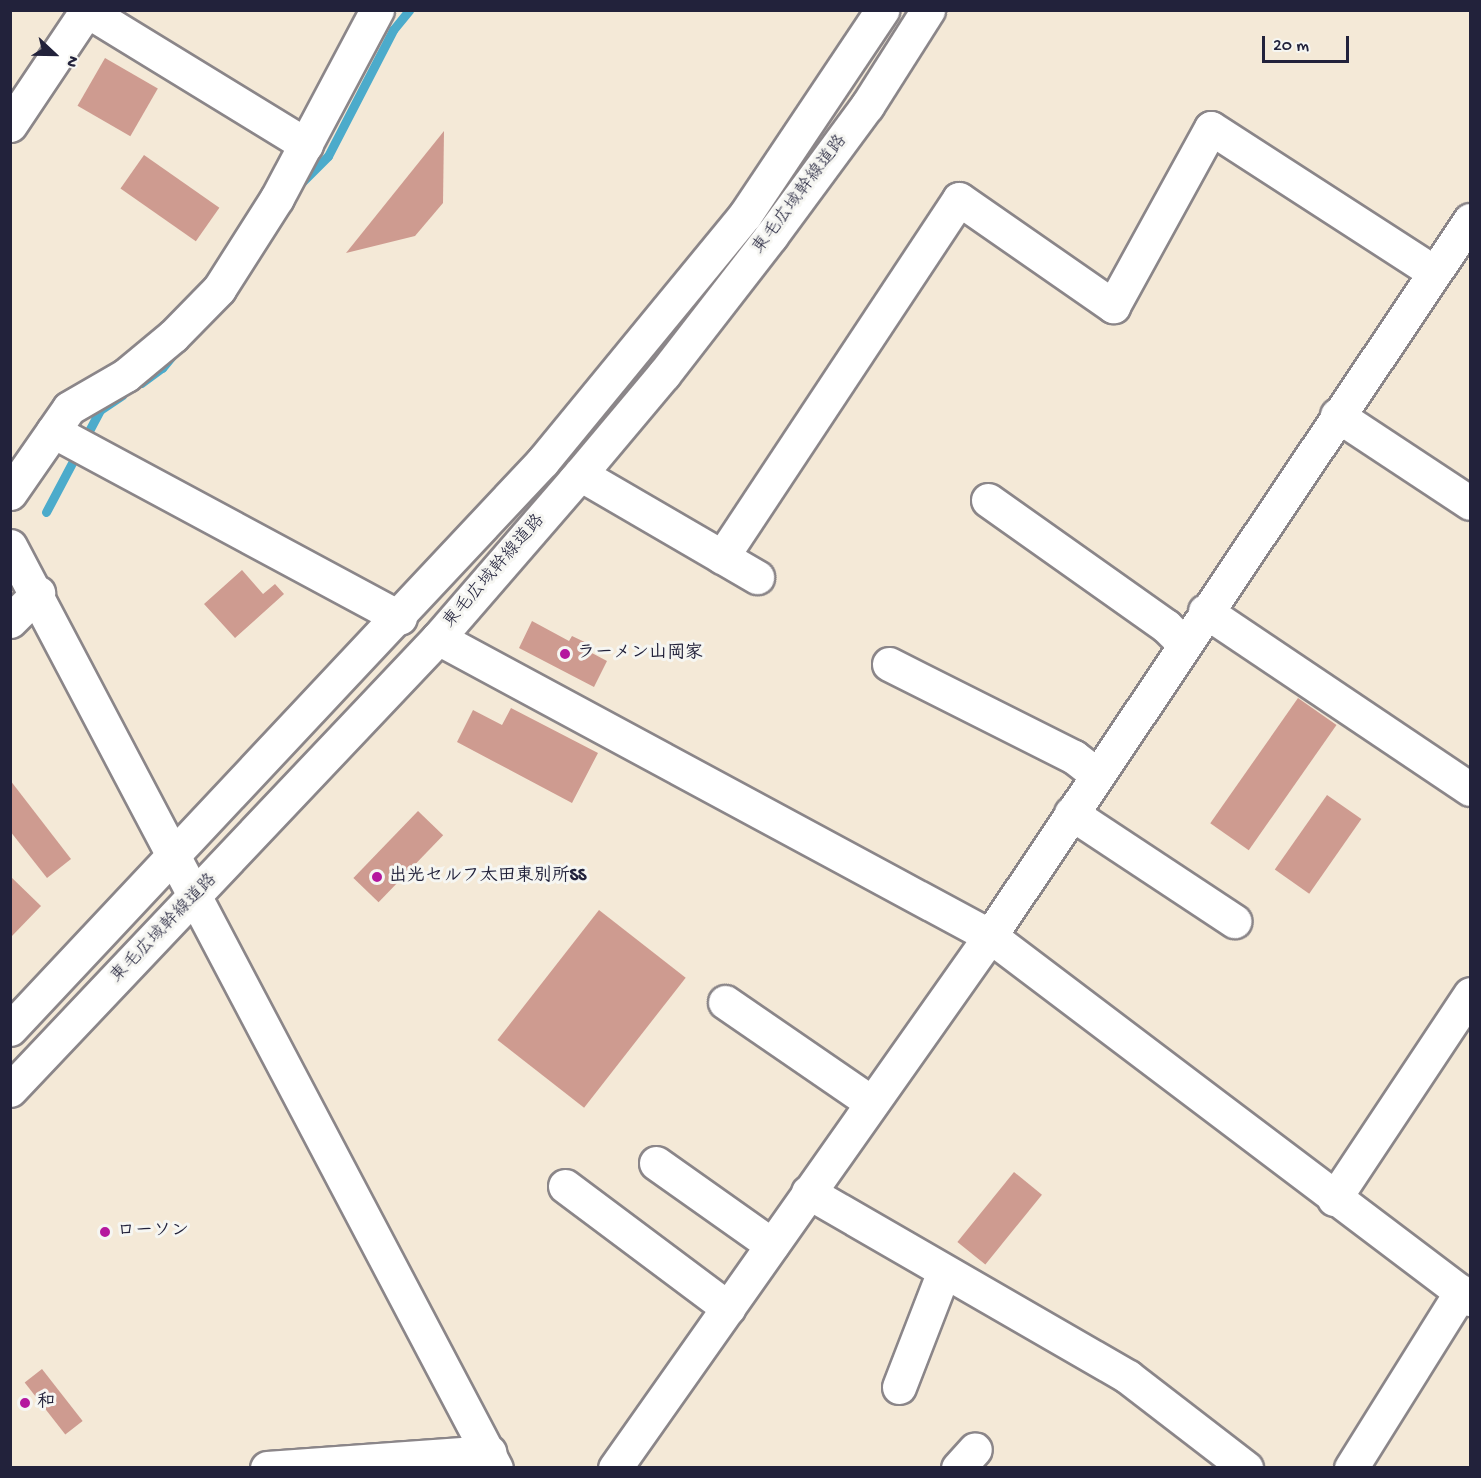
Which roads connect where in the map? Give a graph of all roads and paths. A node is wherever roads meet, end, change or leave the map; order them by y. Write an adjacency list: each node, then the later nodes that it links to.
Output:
1 (377, 10): 6 (main road)
2 (882, 10): 20 (main road, 東毛広域幹線道路)
3 (928, 10): 11 (main road, 東毛広域幹線道路)
4 (87, 11): 5 (main road); 6 (main road)
5 (10, 125)
6 (306, 145): 10 (main road)
7 (1466, 234): 8 (main road)
8 (1434, 272): 9 (main road); 16 (main road)
9 (1337, 415): 14 (main road); 19 (main road)
10 (53, 431): 12 (main road); 20 (main road)
11 (580, 474): 16 (main road); 22 (main road, 東毛広域幹線道路)
12 (10, 493)
13 (988, 500): 23 (main road)
14 (1470, 502)
15 (10, 546): 18 (main road)
16 (722, 557): 17 (main road)
17 (757, 577)
18 (38, 593): 21 (main road); 28 (main road)
19 (1205, 610): 23 (main road); 26 (main road)
20 (400, 618): 28 (main road, 東毛広域幹線道路)
21 (10, 621)
22 (438, 638): 29 (main road, 東毛広域幹線道路); 31 (main road)
23 (1184, 644): 25 (main road)
24 (889, 664): 25 (main road)
25 (1097, 775): 27 (main road)
26 (1470, 789)
27 (1071, 813): 30 (main road); 31 (main road)
28 (175, 857): 29 (main road); 34 (main road, 東毛広域幹線道路)
29 (197, 895): 35 (main road, 東毛広域幹線道路); 46 (main road)
30 (1234, 921)
31 (990, 936): 36 (main road); 40 (main road)
32 (1470, 994): 40 (main road)
33 (725, 1002): 36 (main road)
34 (10, 1029)
35 (10, 1090)
36 (873, 1103): 39 (main road)
37 (656, 1163): 41 (main road)
38 (565, 1186): 44 (main road)
39 (808, 1192): 41 (main road); 42 (main road)
40 (1334, 1199): 43 (main road)
41 (772, 1245): 44 (main road)
42 (944, 1271): 45 (main road); 49 (main road)
43 (1466, 1295): 50 (main road)
44 (728, 1308): 47 (main road)
45 (899, 1387)
46 (493, 1460): 48 (main road)
47 (625, 1464)
48 (267, 1467)
49 (1246, 1467)
50 (1351, 1467)

